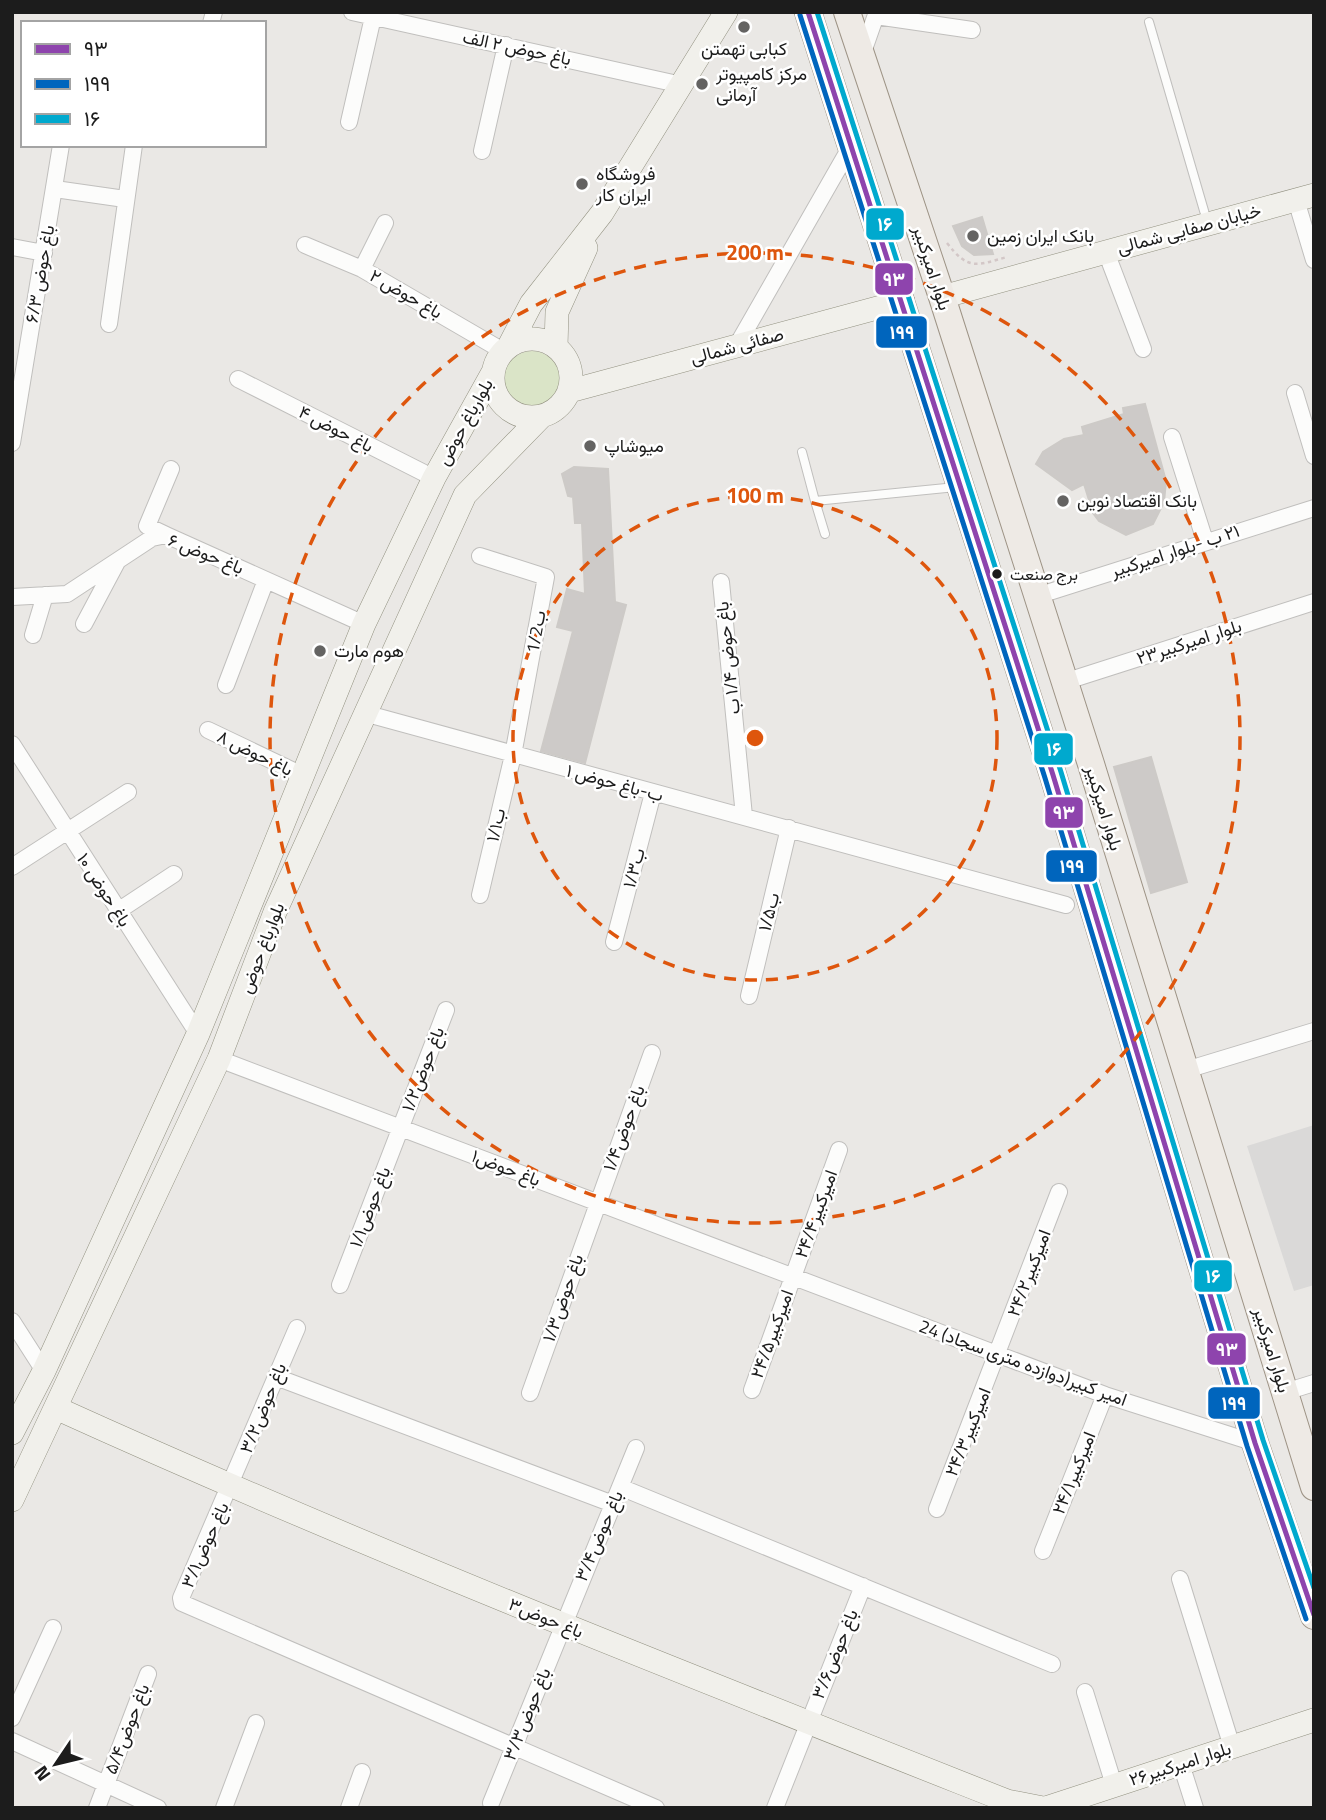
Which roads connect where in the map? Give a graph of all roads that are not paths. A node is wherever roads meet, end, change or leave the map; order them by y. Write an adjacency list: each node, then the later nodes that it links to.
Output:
1 (352, 12): 6 (street, باغ حوض ۲ الف)
2 (726, 12): 11 (main road, بلوارباغ حوض)
3 (808, 12): 13 (main road)
4 (847, 12): 10 (main road, بلوار امیرکبیر)
5 (876, 14): 8 (street); 10 (street)
6 (373, 17): 9 (street, باغ حوض ۲ الف); 12 (street)
7 (1149, 22): 22 (lane)
8 (972, 30)
9 (506, 45): 11 (street, باغ حوض ۲ الف); 16 (street)
10 (862, 55): 29 (main road, بلوار امیرکبیر)
11 (682, 85): 20 (main road, بلوارباغ حوض)
12 (349, 122)
13 (851, 146): 30 (main road); 33 (street)
14 (61, 147): 17 (street, ۶/۳ باغ حوض)
15 (134, 147): 19 (street)
16 (482, 151)
17 (55, 189): 19 (street); 26 (street, ۶/۳ باغ حوض)
18 (1305, 197): 22 (main road, خیابان صفایی شمالی); 27 (street)
19 (125, 199): 31 (street)
20 (602, 213): 32 (main road, بلوارباغ حوض); 35 (main road, بلوارباغ حوض)
21 (385, 223): 28 (street)
22 (1208, 224): 25 (main road, خیابان صفایی شمالی)
23 (305, 245): 28 (street, ۲ باغ حوض)
24 (12, 247): 26 (street)
25 (1106, 252): 29 (main road, خیابان صفایی شمالی); 34 (street)
26 (44, 253): 41 (street, ۶/۳ باغ حوض)
27 (1314, 260)
28 (362, 269): 35 (street, ۲ باغ حوض)
29 (942, 297): 57 (main road, بلوار امیرکبیر)
30 (903, 301): 33 (main road, صفائی شمالی); 46 (main road)
31 (108, 324)
32 (556, 347): 35 (main road); 37 (main road)
33 (736, 347): 37 (main road, صفائی شمالی)
34 (1143, 349)
35 (502, 356): 39 (main road); 45 (main road, بلوارباغ حوض)
36 (238, 379): 45 (street, ۴ باغ حوض)
37 (570, 390): 39 (main road)
38 (1295, 393): 43 (street)
39 (541, 417): 65 (main road, بلوارباغ حوض)
40 (1172, 437): 51 (street)
41 (12, 443)
42 (802, 452): 47 (lane)
43 (1314, 456)
44 (171, 469): 50 (street)
45 (434, 478): 61 (main road, بلوارباغ حوض)
46 (962, 487): 47 (lane); 71 (main road)
47 (815, 501): 49 (lane)
48 (1314, 508): 51 (street, ٢١ ب -بلوار امیرکبیر)
49 (825, 534)
50 (166, 535): 53 (street, ۶ باغ حوض); 54 (street, ۶ باغ حوض)
51 (1205, 541): 57 (street, ٢١ ب -بلوار امیرکبیر)
52 (480, 556): 68 (street, 1/2ب)
53 (118, 560): 56 (street, ۶ باغ حوض); 60 (street)
54 (266, 580): 61 (street, ۶ باغ حوض); 64 (street)
55 (721, 582): 74 (street, باغ حوض ۱/۴ ب)
56 (46, 595): 58 (street, ۶ باغ حوض); 62 (street)
57 (1037, 596): 63 (main road, بلوار امیرکبیر)
58 (12, 597)
59 (1314, 601): 63 (street, ۲۳بلوار امیرکبیر)
60 (84, 624)
61 (364, 624): 69 (main road, بلوارباغ حوض)
62 (33, 635)
63 (1064, 682): 70 (main road, بلوار امیرکبیر)
64 (226, 685)
65 (364, 713): 68 (street, ۱ ب-باغ حوض); 83 (main road, بلوارباغ حوض)
66 (208, 730): 69 (street, ۸ باغ حوض)
67 (12, 744): 76 (street, ۱۰ باغ حوض)
68 (513, 755): 73 (street, ۱ ب-باغ حوض); 79 (street, ب۱/۱)
69 (302, 775): 82 (main road, بلوارباغ حوض)
70 (1097, 783): 71 (main road); 91 (main road, بلوار امیرکبیر)
71 (1058, 791): 110 (main road)
72 (128, 793): 76 (street)
73 (653, 793): 74 (street, ۱ ب-باغ حوض); 84 (street, ب۱/۳)
74 (744, 817): 75 (street, ۱ ب-باغ حوض)
75 (789, 828): 80 (street, ۱ ب-باغ حوض); 85 (street, ب۱/۵)
76 (67, 831): 77 (street); 81 (street, ۱۰ باغ حوض)
77 (12, 867)
78 (174, 874): 81 (street)
79 (480, 895)
80 (1066, 905)
81 (118, 911): 88 (street, ۱۰ باغ حوض)
82 (244, 916): 83 (main road); 88 (main road, بلوارباغ حوض)
83 (270, 925): 90 (main road, بلوارباغ حوض)
84 (614, 942)
85 (749, 996)
86 (446, 1010): 92 (street, باغ حوض۱/۲)
87 (1314, 1031): 91 (street)
88 (198, 1034): 101 (main road, بلوارباغ حوض)
89 (652, 1053): 95 (street, باغ حوض۱/۴)
90 (219, 1059): 92 (street, باغ حوض۱); 108 (main road, بلوارباغ حوض)
91 (1186, 1070): 105 (main road, بلوار امیرکبیر)
92 (400, 1128): 95 (street, باغ حوض۱); 97 (street, باغ حوض۱/۱)
93 (839, 1150): 96 (street, امیرکبیر۲۴/۴)
94 (1059, 1192): 100 (street, امیرکبیر۲۴/۲)
95 (597, 1203): 96 (street, باغ حوض۱); 106 (street, باغ حوض۱/۳)
96 (792, 1279): 100 (street, 24 امیر کبیر(دوازده متری سجاد)); 104 (street, امیرکبیر۲۴/۵)
97 (340, 1285)
98 (12, 1321): 101 (street)
99 (297, 1328): 102 (street, باغ حوض۳/۲)
100 (999, 1354): 107 (street, 24 امیر کبیر(دوازده متری سجاد)); 117 (street, امیرکبیر۲۴/۳)
101 (44, 1371): 109 (main road, بلوارباغ حوض)
102 (276, 1377): 114 (street, باغ حوض۳/۲); 116 (street)
103 (1314, 1383): 105 (street)
104 (752, 1390)
105 (1285, 1392): 113 (main road, بلوار امیرکبیر)
106 (530, 1393)
107 (1105, 1395): 110 (street, 24 امیر کبیر(دوازده متری سجاد)); 118 (street, امیرکبیر۲۴/۱)
108 (56, 1408): 114 (main road, باغ حوض۳); 115 (main road, بلوارباغ حوض)
109 (12, 1433)
110 (1255, 1443): 121 (main road)
111 (636, 1448): 112 (street, باغ حوض۳/۴)
112 (620, 1487): 116 (street, باغ حوض۳/۴); 120 (street)
113 (1314, 1487)
114 (231, 1488): 122 (main road, باغ حوض۳); 133 (street, باغ حوض۳/۱)
115 (12, 1500)
116 (612, 1504): 122 (street, باغ حوض۳/۴)
117 (937, 1509)
118 (1043, 1551)
119 (1180, 1580): 132 (street)
120 (863, 1586): 124 (street); 129 (street, باغ حوض۳/۶)
121 (1314, 1616)
122 (562, 1625): 129 (main road, باغ حوض۳); 133 (street, باغ حوض۳/۳)
123 (53, 1628): 127 (street)
124 (1052, 1664)
125 (148, 1674): 136 (street, باغ حوض۵/۴)
126 (1084, 1692): 137 (street)
127 (12, 1718)
128 (1314, 1720): 132 (main road, بلوار امیرکبیر۲۶)
129 (807, 1722): 144 (street, باغ حوض۳/۶); 145 (main road, باغ حوض۳)
130 (256, 1723): 141 (street)
131 (12, 1741): 136 (street)
132 (1232, 1747): 134 (main road, بلوار امیرکبیر۲۶)
133 (514, 1749): 138 (street, باغ حوض۳/۳); 143 (street)
134 (1181, 1764): 137 (main road, بلوار امیرکبیر۲۶); 146 (street)
135 (362, 1772): 142 (street)
136 (106, 1784): 139 (street, باغ حوض۵/۴); 140 (street)
137 (1114, 1785): 145 (main road, بلوار امیرکبیر۲۶)
138 (491, 1803)
139 (97, 1808)
140 (158, 1808)
141 (224, 1808)
142 (349, 1808)
143 (656, 1808)
144 (775, 1808)
145 (1045, 1808)
146 (1195, 1808)

